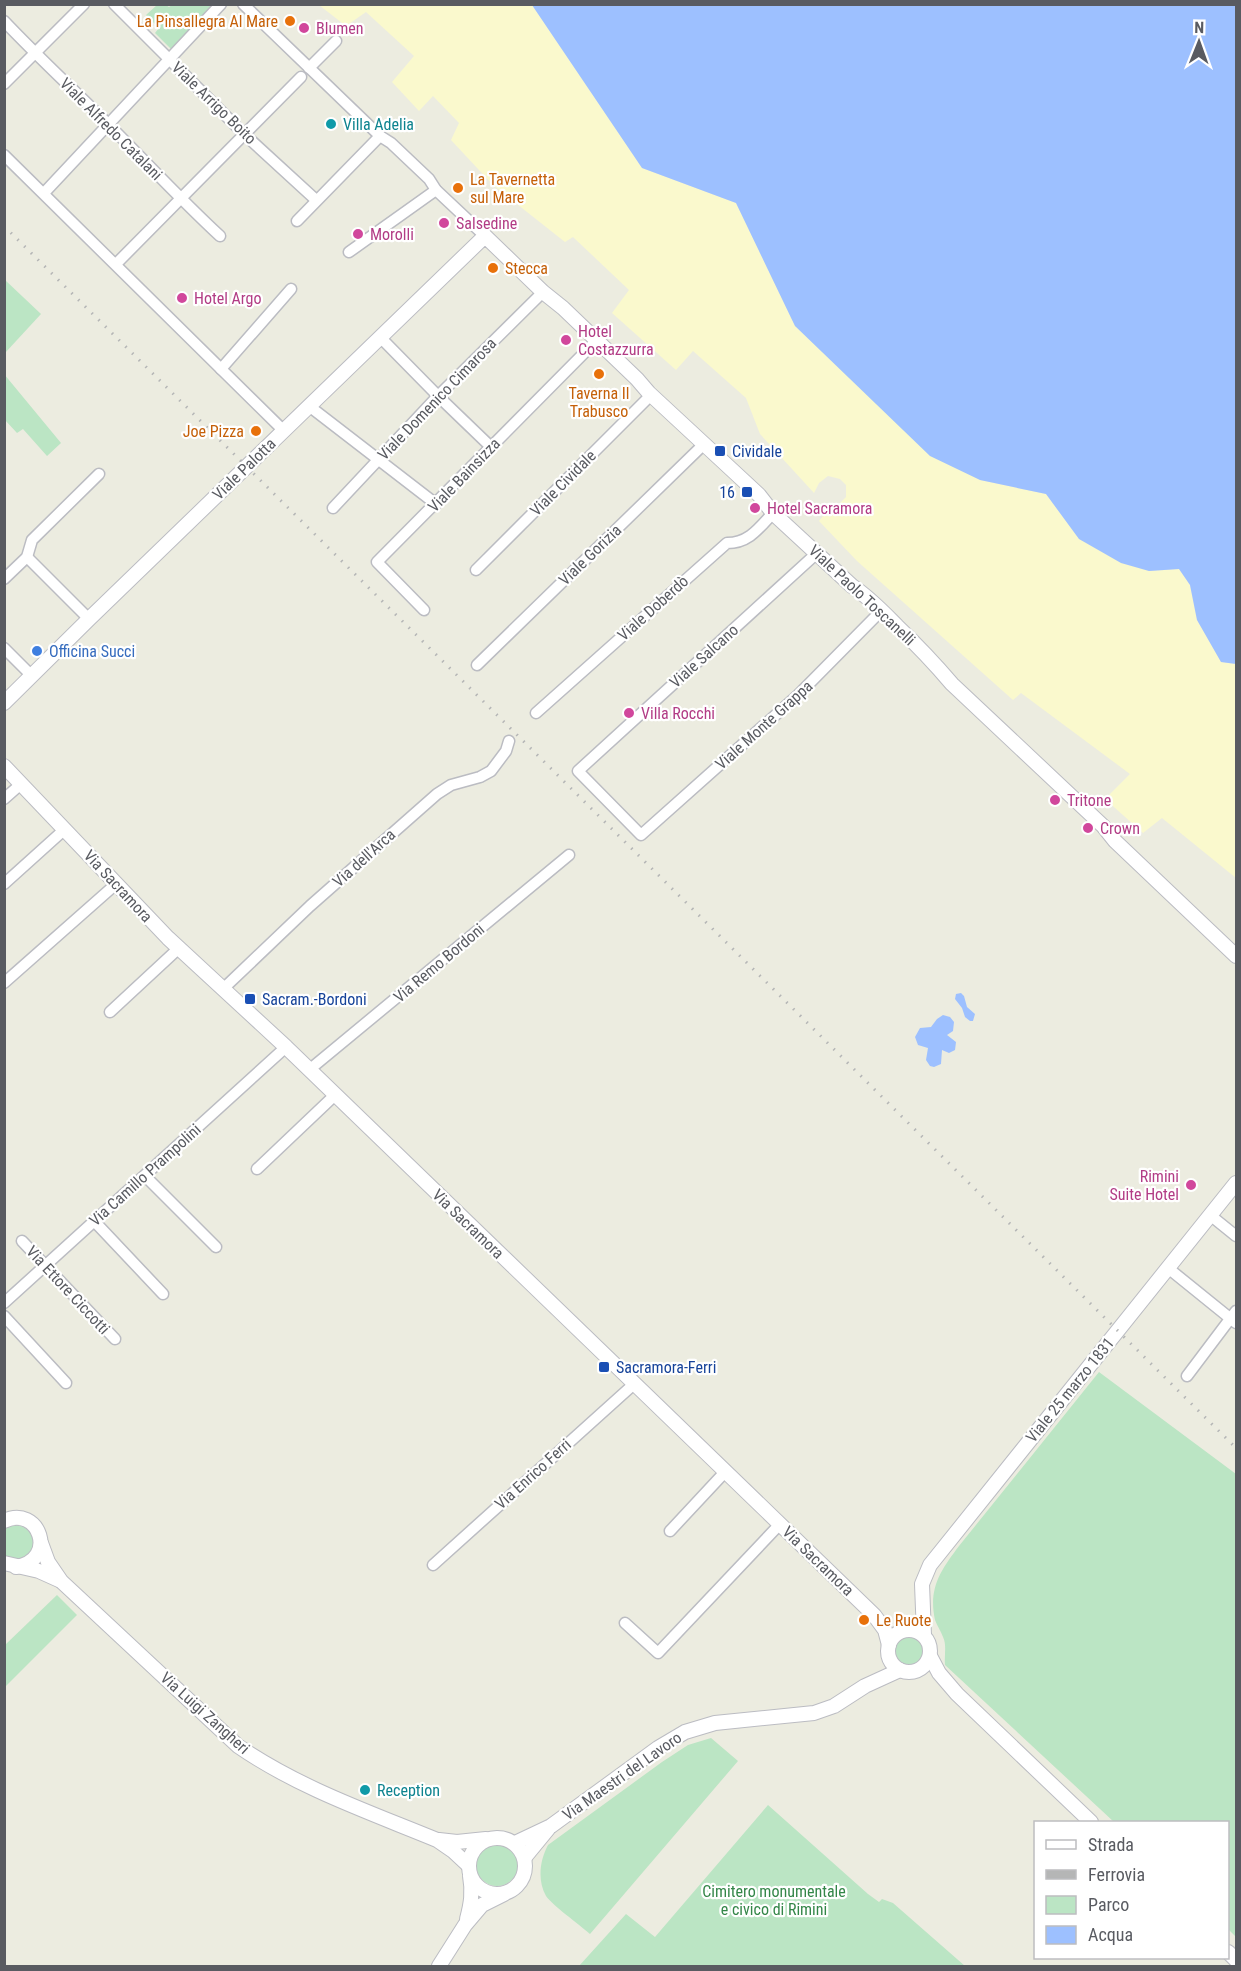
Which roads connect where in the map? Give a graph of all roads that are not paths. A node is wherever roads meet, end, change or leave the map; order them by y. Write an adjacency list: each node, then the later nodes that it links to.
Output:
1 (84, 4): 7 (street)
2 (114, 4): 8 (street, Viale Arrigo Boito)
3 (221, 4): 8 (street)
4 (243, 4): 9 (street)
5 (4, 21): 7 (street, Viale Alfredo Catalani)
6 (336, 41): 9 (street)
7 (35, 54): 11 (street); 12 (street, Viale Alfredo Catalani)
8 (170, 60): 12 (street); 13 (street, Viale Arrigo Boito)
9 (309, 68): 14 (street)
10 (302, 77): 13 (street)
11 (4, 84)
12 (109, 125): 17 (street); 18 (street, Viale Alfredo Catalani)
13 (244, 134): 18 (street); 19 (street, Viale Arrigo Boito)
14 (380, 136): 16 (street); 19 (street)
15 (4, 155): 17 (street)
16 (436, 190): 22 (street); 23 (street)
17 (44, 194): 24 (street)
18 (180, 200): 21 (street, Viale Alfredo Catalani); 24 (street)
19 (316, 200): 20 (street)
20 (297, 220)
21 (220, 236)
22 (485, 236): 26 (street, Viale Paolo Toscanelli); 27 (street, Viale Palotta)
23 (350, 252)
24 (116, 264): 29 (street)
25 (291, 289): 29 (street)
26 (543, 292): 28 (street, Viale Paolo Toscanelli); 31 (street, Viale Domenico Cimarosa)
27 (380, 337): 31 (street); 32 (street, Viale Palotta)
28 (597, 340): 30 (street, Viale Paolo Toscanelli); 35 (street, Viale Bainsizza)
29 (221, 369): 33 (street)
30 (651, 395): 34 (street, Viale Paolo Toscanelli); 43 (street, Viale Cividale)
31 (438, 396): 35 (street); 36 (street, Viale Domenico Cimarosa)
32 (309, 406): 33 (street, Viale Palotta); 36 (street)
33 (284, 431): 47 (street, Viale Palotta)
34 (704, 445): 40 (street, Viale Paolo Toscanelli); 49 (street, Viale Gorizia)
35 (492, 447): 38 (street, Viale Bainsizza)
36 (379, 458): 38 (street); 39 (street, Viale Domenico Cimarosa)
37 (99, 474): 42 (street)
38 (436, 504): 45 (street, Viale Bainsizza)
39 (333, 508)
40 (773, 513): 41 (street, Viale Paolo Toscanelli); 52 (street, Viale Doberdò)
41 (817, 553): 46 (street, Viale Paolo Toscanelli); 59 (street, Viale Salcano)
42 (27, 557): 44 (street); 47 (street)
43 (476, 570)
44 (4, 579)
45 (424, 610)
46 (881, 611): 59 (street, Viale Monte Grappa); 64 (street, Viale Paolo Toscanelli)
47 (89, 620): 50 (street, Viale Palotta)
48 (4, 648): 50 (street)
49 (477, 665)
50 (32, 676): 51 (street, Viale Palotta)
51 (4, 703)
52 (536, 713)
53 (509, 741): 66 (street, Via dell'Arca)
54 (4, 766): 55 (street, Via Sacramora)
55 (20, 783): 56 (street); 57 (street); 58 (street, Via Sacramora)
56 (4, 793)
57 (4, 799)
58 (65, 829): 61 (street); 62 (street, Via Sacramora)
59 (641, 835)
60 (569, 855): 69 (street, Via Remo Bordoni)
61 (4, 884)
62 (116, 884): 63 (street, Via Sacramora); 65 (street)
63 (179, 948): 66 (street, Via Sacramora); 67 (street)
64 (1236, 956)
65 (4, 983)
66 (224, 988): 68 (street, Via Sacramora)
67 (110, 1012)
68 (286, 1047): 69 (street, Via Sacramora); 72 (street, Via Camillo Prampolini)
69 (309, 1070): 70 (street, Via Sacramora)
70 (334, 1095): 71 (street); 88 (street, Via Sacramora)
71 (257, 1169)
72 (145, 1176): 75 (street, Via Camillo Prampolini); 78 (street)
73 (1236, 1183): 74 (street, Viale 25 marzo 1831)
74 (1210, 1215): 76 (street); 80 (street, Viale 25 marzo 1831)
75 (95, 1222): 79 (street, Via Camillo Prampolini); 81 (street)
76 (1236, 1236)
77 (22, 1241): 79 (street, Via Ettore Ciccotti)
78 (216, 1247)
79 (46, 1266): 82 (street, Via Camillo Prampolini); 85 (street, Via Ettore Ciccotti)
80 (1168, 1268): 84 (street); 97 (street, Viale 25 marzo 1831)
81 (163, 1294)
82 (4, 1304)
83 (4, 1316): 87 (street)
84 (1235, 1318): 86 (street)
85 (115, 1339)
86 (1187, 1376)
87 (66, 1383)
88 (633, 1384): 89 (street, Via Sacramora); 95 (street, Via Enrico Ferri)
89 (725, 1472): 91 (street, Via Sacramora); 92 (street)
90 (9, 1517): 93 (street, Via Luigi Zangheri)
91 (780, 1524): 98 (street, Via Sacramora); 99 (street)
92 (670, 1531)
93 (41, 1542): 94 (street); 96 (street, Via Luigi Zangheri)
94 (10, 1565): 96 (street, Via Luigi Zangheri)
95 (433, 1565)
96 (61, 1581): 109 (street, Via Luigi Zangheri)
97 (922, 1606): 100 (street, Viale 25 marzo 1831); 101 (street, Viale 25 marzo 1831)
98 (874, 1615): 100 (street, Via Sacramora); 102 (street, Via Sacramora)
99 (625, 1623)
100 (906, 1630): 101 (street); 102 (street)
101 (924, 1635): 103 (street)
102 (889, 1645): 104 (street)
103 (930, 1656): 104 (street); 105 (street)
104 (901, 1667): 105 (street); 107 (street, Via Maestri del Lavoro)
105 (957, 1694): 106 (street)
106 (1090, 1821)
107 (551, 1826): 110 (street, Via Maestri del Lavoro); 111 (street, Via Maestri del Lavoro)
108 (489, 1838): 109 (street, Via Luigi Zangheri); 110 (street); 112 (street)
109 (437, 1839): 112 (street, Via Luigi Zangheri)
110 (514, 1843): 111 (street)
111 (525, 1857): 113 (street)
112 (469, 1870): 113 (street); 114 (street)
113 (506, 1893): 114 (street)
114 (465, 1925): 115 (street)
115 (439, 1966)

